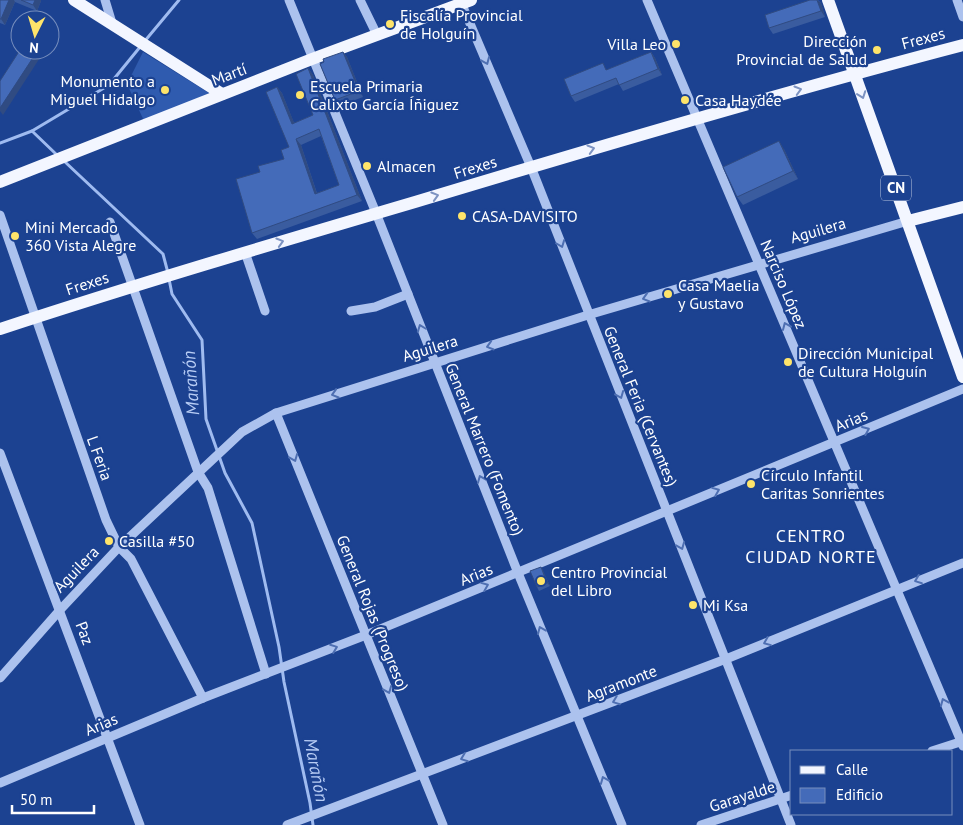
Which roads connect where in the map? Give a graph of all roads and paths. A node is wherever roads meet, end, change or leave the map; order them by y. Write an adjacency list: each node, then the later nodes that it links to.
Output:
1 (74, 0): 10 (main road)
2 (105, 0): 10 (street)
3 (289, 0): 13 (street, General Marrero (Fomento))
4 (360, 0): 11 (street)
5 (647, 0): 16 (street, Narciso López)
6 (828, 0): 14 (main road, CN)
7 (957, 0): 9 (street)
8 (464, 1): 11 (main road, Martí); 17 (street, General Feria (Cervantes), one-way to 17)
9 (963, 17)
10 (112, 23): 15 (main road)
11 (377, 35): 13 (main road, Martí)
12 (963, 44): 14 (main road, Frexes)
13 (312, 59): 15 (main road, Martí); 20 (street, General Marrero (Fomento))
14 (854, 73): 16 (main road, Frexes, one-way to 14); 22 (main road, CN, one-way to 22)
15 (222, 94): 18 (main road, Martí)
16 (698, 118): 17 (main road, Frexes, one-way to 16); 25 (street, Narciso López)
17 (531, 167): 20 (main road, Frexes, one-way to 17); 30 (street, General Feria (Cervantes), one-way to 30)
18 (0, 182)
19 (963, 207): 22 (main road, Aguilera)
20 (376, 213): 24 (main road, Frexes, one-way to 20); 27 (street, General Marrero (Fomento))
21 (0, 215): 31 (street, L Feria)
22 (908, 221): 25 (street, Aguilera); 34 (main road, CN)
23 (110, 222): 26 (street)
24 (246, 252): 26 (main road, Frexes); 28 (street)
25 (760, 264): 30 (street, Aguilera, one-way to 30); 37 (street, Narciso López, one-way to 25)
26 (133, 286): 31 (main road, Frexes); 39 (street)
27 (408, 294): 29 (street); 33 (street, General Marrero (Fomento), one-way to 27)
28 (265, 311)
29 (351, 311)
30 (588, 315): 33 (street, Aguilera, one-way to 33); 40 (street, General Feria (Cervantes), one-way to 40)
31 (34, 318): 32 (main road, Frexes); 41 (street, L Feria)
32 (0, 329)
33 (435, 363): 36 (street, Aguilera, one-way to 36); 43 (street, General Marrero (Fomento), one-way to 33)
34 (963, 377)
35 (963, 389): 37 (street, Arias, one-way to 35)
36 (276, 413): 39 (street, Aguilera); 46 (street, General Rojas (Progreso), one-way to 46)
37 (836, 442): 40 (street, Arias, one-way to 37); 44 (street, Narciso López)
38 (0, 453): 45 (street, Paz)
39 (198, 472): 41 (street, Aguilera); 48 (street)
40 (667, 511): 43 (street, Arias); 47 (street, General Feria (Cervantes), one-way to 47)
41 (119, 547): 45 (street, Aguilera); 50 (street, L Feria)
42 (963, 563): 44 (street, Agramonte, one-way to 44)
43 (518, 573): 46 (street, Arias, one-way to 43); 51 (street, General Marrero (Fomento), one-way to 43)
44 (895, 589): 47 (street, Agramonte, one-way to 47); 53 (street, Narciso López, one-way to 44)
45 (60, 610): 49 (street, Aguilera); 52 (street, Paz)
46 (366, 635): 48 (street, Arias, one-way to 46); 55 (street, General Rojas (Progreso), one-way to 55)
47 (726, 659): 51 (street, Agramonte, one-way to 51); 58 (street, General Feria (Cervantes))
48 (269, 673): 50 (street, Arias)
49 (0, 678)
50 (203, 698): 52 (street, Arias)
51 (577, 716): 55 (street, Agramonte, one-way to 55); 62 (street, General Marrero (Fomento), one-way to 51)
52 (109, 737): 56 (street, Arias); 59 (street, Paz)
53 (962, 743): 54 (street)
54 (936, 750)
55 (422, 774): 60 (street, Agramonte); 61 (street, General Rojas (Progreso))
56 (0, 783)
57 (790, 796): 58 (street, Garayalde)
58 (781, 799): 63 (street, Garayalde); 64 (street, General Feria (Cervantes))
59 (140, 825)
60 (287, 825)
61 (443, 825)
62 (622, 825)
63 (701, 825)
64 (791, 825)

